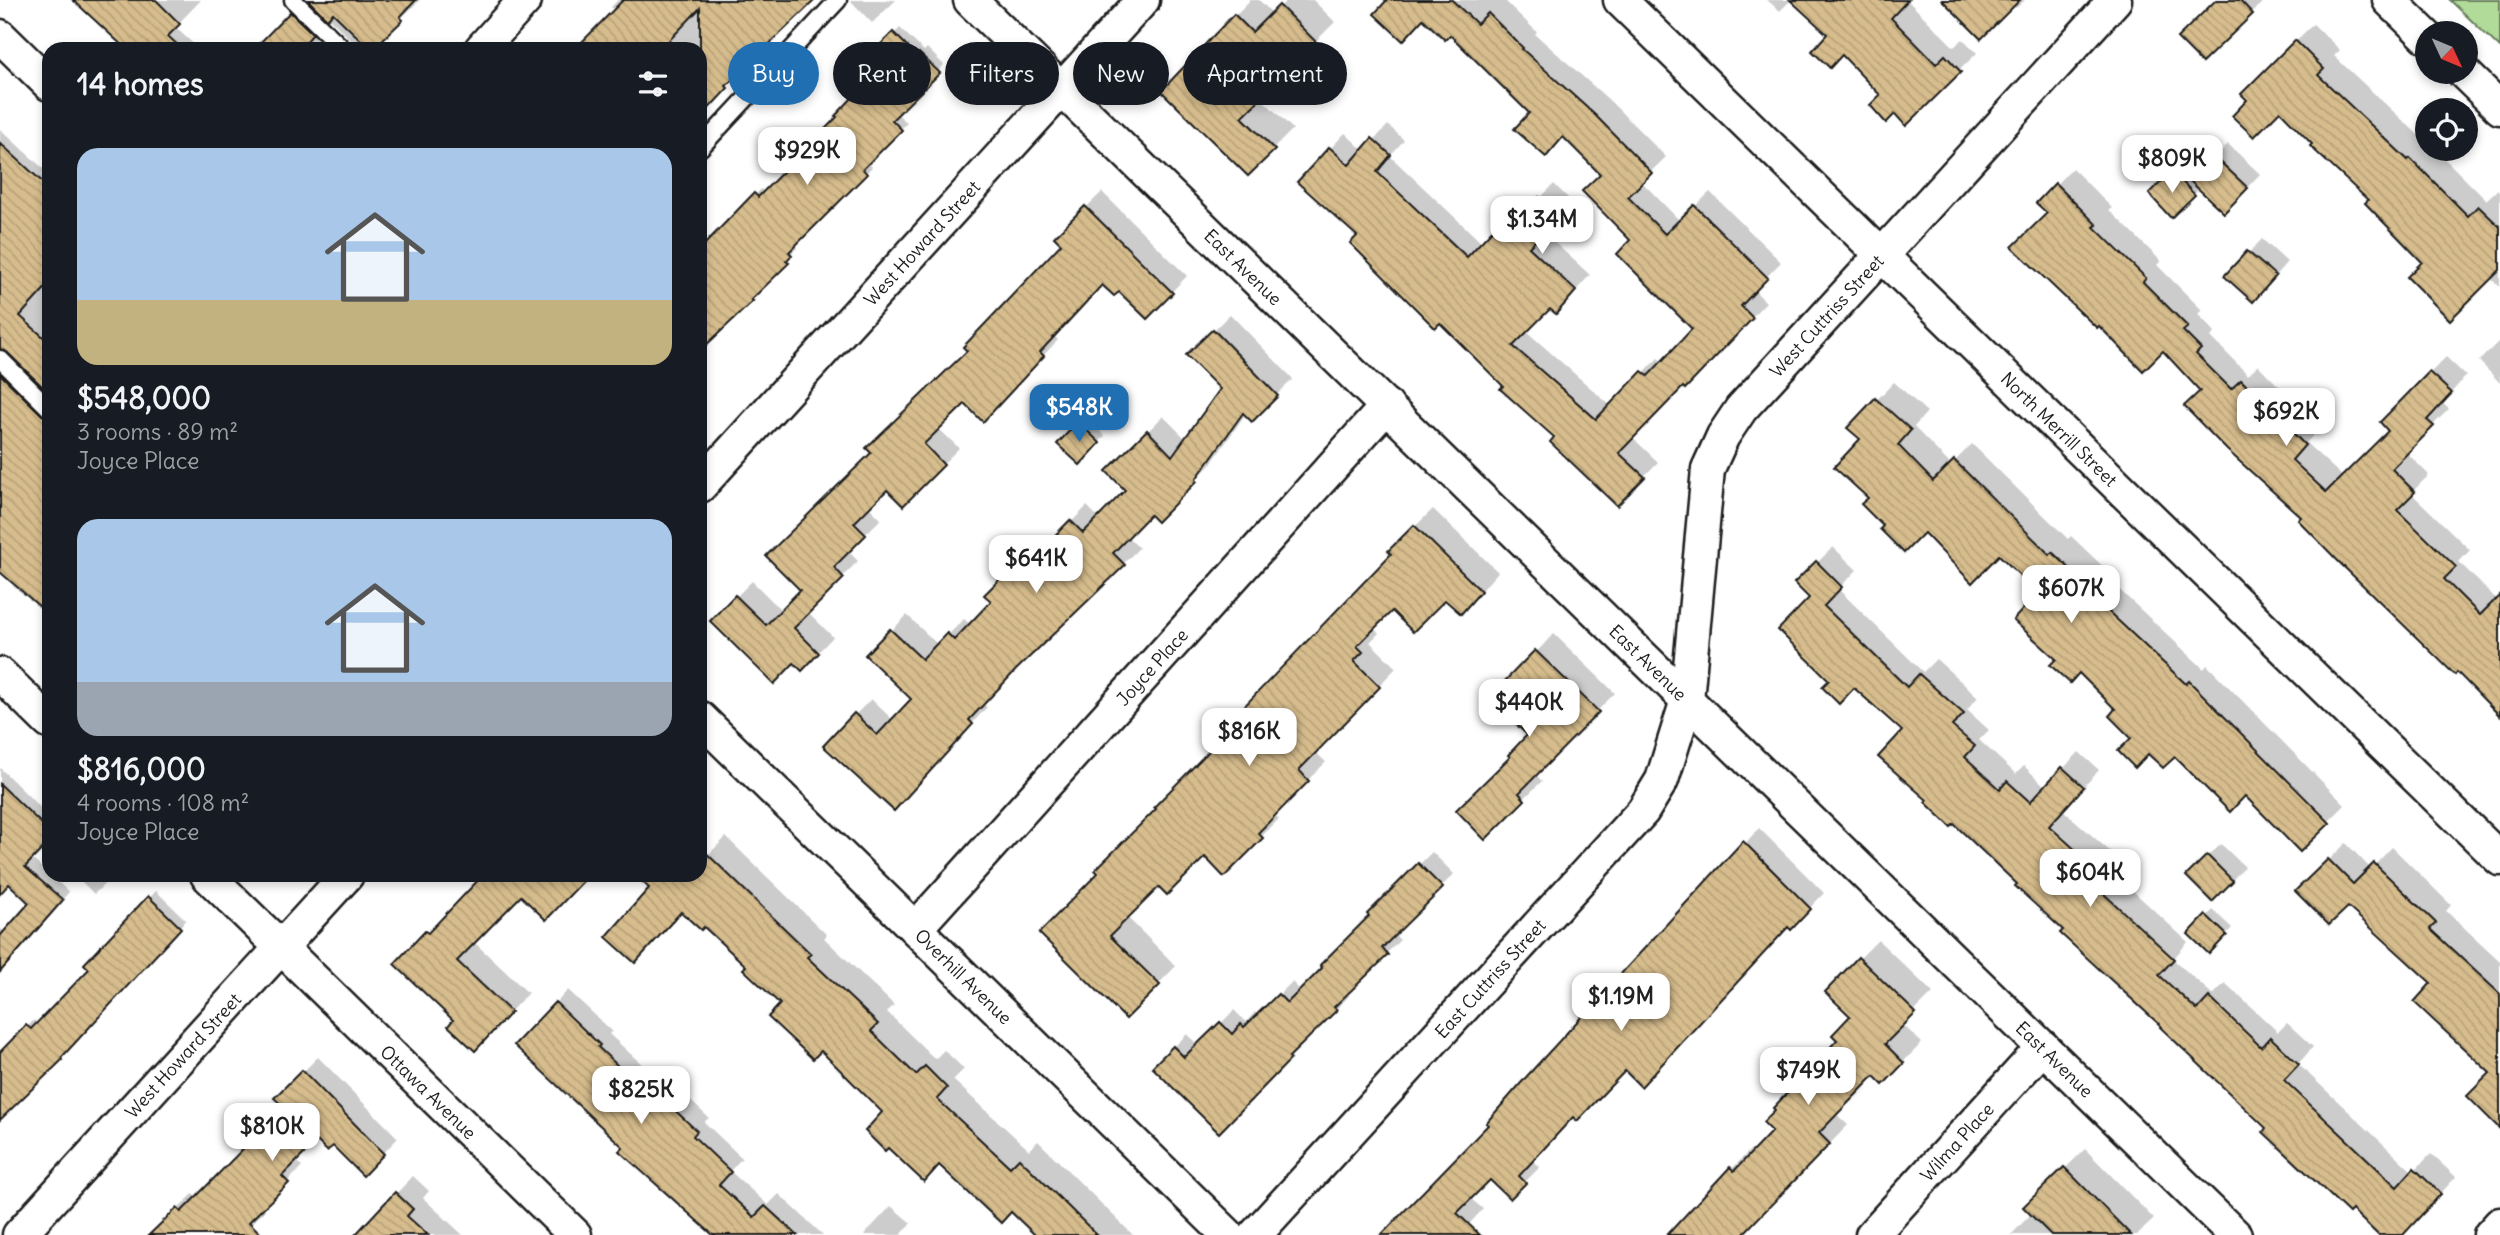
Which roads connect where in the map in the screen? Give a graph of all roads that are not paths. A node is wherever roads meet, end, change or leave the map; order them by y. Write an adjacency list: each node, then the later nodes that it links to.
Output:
1 (293, 0): 11 (lane)
2 (525, 0): 12 (street)
3 (838, 0): 17 (lane)
4 (970, 0): 15 (street, East Avenue)
5 (1143, 0): 15 (street, West Howard Street)
6 (1620, 0): 18 (street, North Merrill Street)
7 (2115, 0): 18 (street, West Cuttriss Street)
8 (2389, 0): 9 (street)
9 (2415, 25)
10 (0, 36): 13 (street)
11 (336, 42)
12 (487, 42)
13 (42, 77)
14 (2475, 84): 16 (street)
15 (1062, 89): 21 (street, East Avenue); 22 (street, West Howard Street)
16 (2500, 108)
17 (707, 140)
18 (1882, 257): 24 (street, West Cuttriss Street); 27 (street, North Merrill Street)
19 (0, 359): 20 (lane)
20 (42, 401)
21 (1387, 406): 24 (street, East Avenue); 30 (street, Joyce Place)
22 (707, 478)
23 (0, 674): 25 (street)
24 (1687, 700): 32 (street, East Avenue); 37 (street, East Cuttriss Street)
25 (42, 715)
26 (707, 725): 30 (street, Overhill Avenue)
27 (2500, 859)
28 (214, 882): 31 (street, Ottawa Avenue)
29 (341, 882): 31 (street, West Howard Street)
30 (916, 928): 36 (street, Overhill Avenue)
31 (281, 947): 34 (street, West Howard Street); 35 (street, Ottawa Avenue)
32 (2043, 1047): 38 (street, Wilma Place); 39 (street, East Avenue)
33 (2500, 1224): 40 (street)
34 (19, 1235)
35 (575, 1235)
36 (1228, 1235)
37 (1255, 1235)
38 (1872, 1235)
39 (2235, 1235)
40 (2490, 1235)

